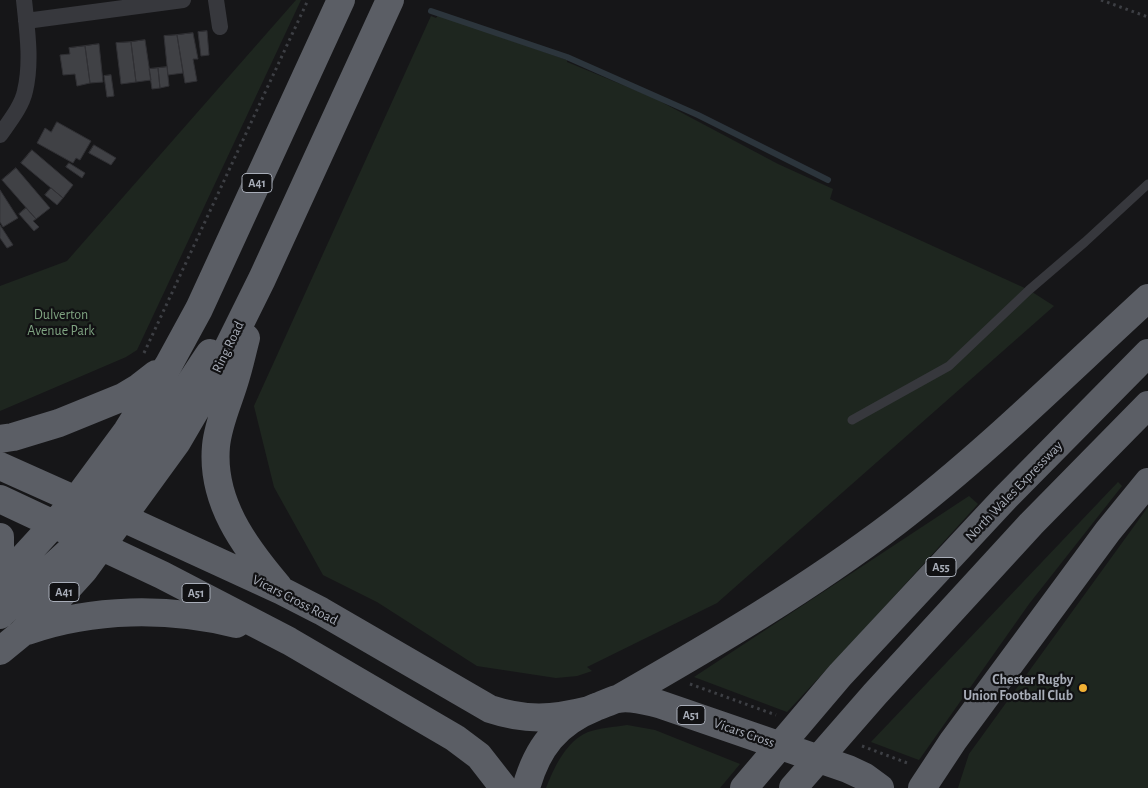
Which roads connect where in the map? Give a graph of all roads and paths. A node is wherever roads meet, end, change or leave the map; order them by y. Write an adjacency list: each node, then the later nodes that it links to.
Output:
1 (24, 0): 9 (street)
2 (183, 0): 9 (street)
3 (216, 0): 10 (street)
4 (308, 0): 16 (path)
5 (341, 0): 17 (highway, A41)
6 (390, 0): 13 (highway, Ring Road / A41)
7 (1101, 0): 8 (path)
8 (1148, 17)
9 (26, 21): 11 (street)
10 (220, 27)
11 (0, 135)
12 (1148, 184): 19 (lane)
13 (262, 279): 24 (highway); 25 (highway, Ring Road / A41); 31 (highway)
14 (1148, 298): 36 (highway)
15 (1148, 354): 40 (highway, North Wales Expressway / A55)
16 (143, 356)
17 (168, 364): 20 (highway); 24 (highway, A41)
18 (1148, 405): 41 (highway, A55)
19 (852, 420)
20 (0, 439)
21 (0, 466): 24 (highway, Vicars Cross Road / A51)
22 (1148, 482): 43 (highway)
23 (0, 499): 26 (highway, A51)
24 (85, 503): 25 (highway, Vicars Cross Road / A51); 26 (highway)
25 (121, 517): 28 (highway, Ring Road / A41); 31 (highway, Vicars Cross Road / A51)
26 (54, 525): 28 (highway, A51); 30 (highway)
27 (0, 537): 29 (highway)
28 (93, 542): 32 (highway); 33 (highway, Ring Road / A41); 34 (highway, A51)
29 (0, 557)
30 (0, 583)
31 (282, 591): 37 (highway, Vicars Cross Road / A51)
32 (0, 616)
33 (22, 633): 34 (highway); 35 (highway, Ring Road / A41)
34 (289, 641): 38 (highway, A51)
35 (0, 651)
36 (618, 699): 37 (highway, Vicars Cross / A51); 42 (highway, Vicars Cross / A51)
37 (589, 710): 39 (highway, Vicars Cross / A51)
38 (504, 788)
39 (526, 788)
40 (744, 788)
41 (793, 788)
42 (880, 788)
43 (922, 788)

